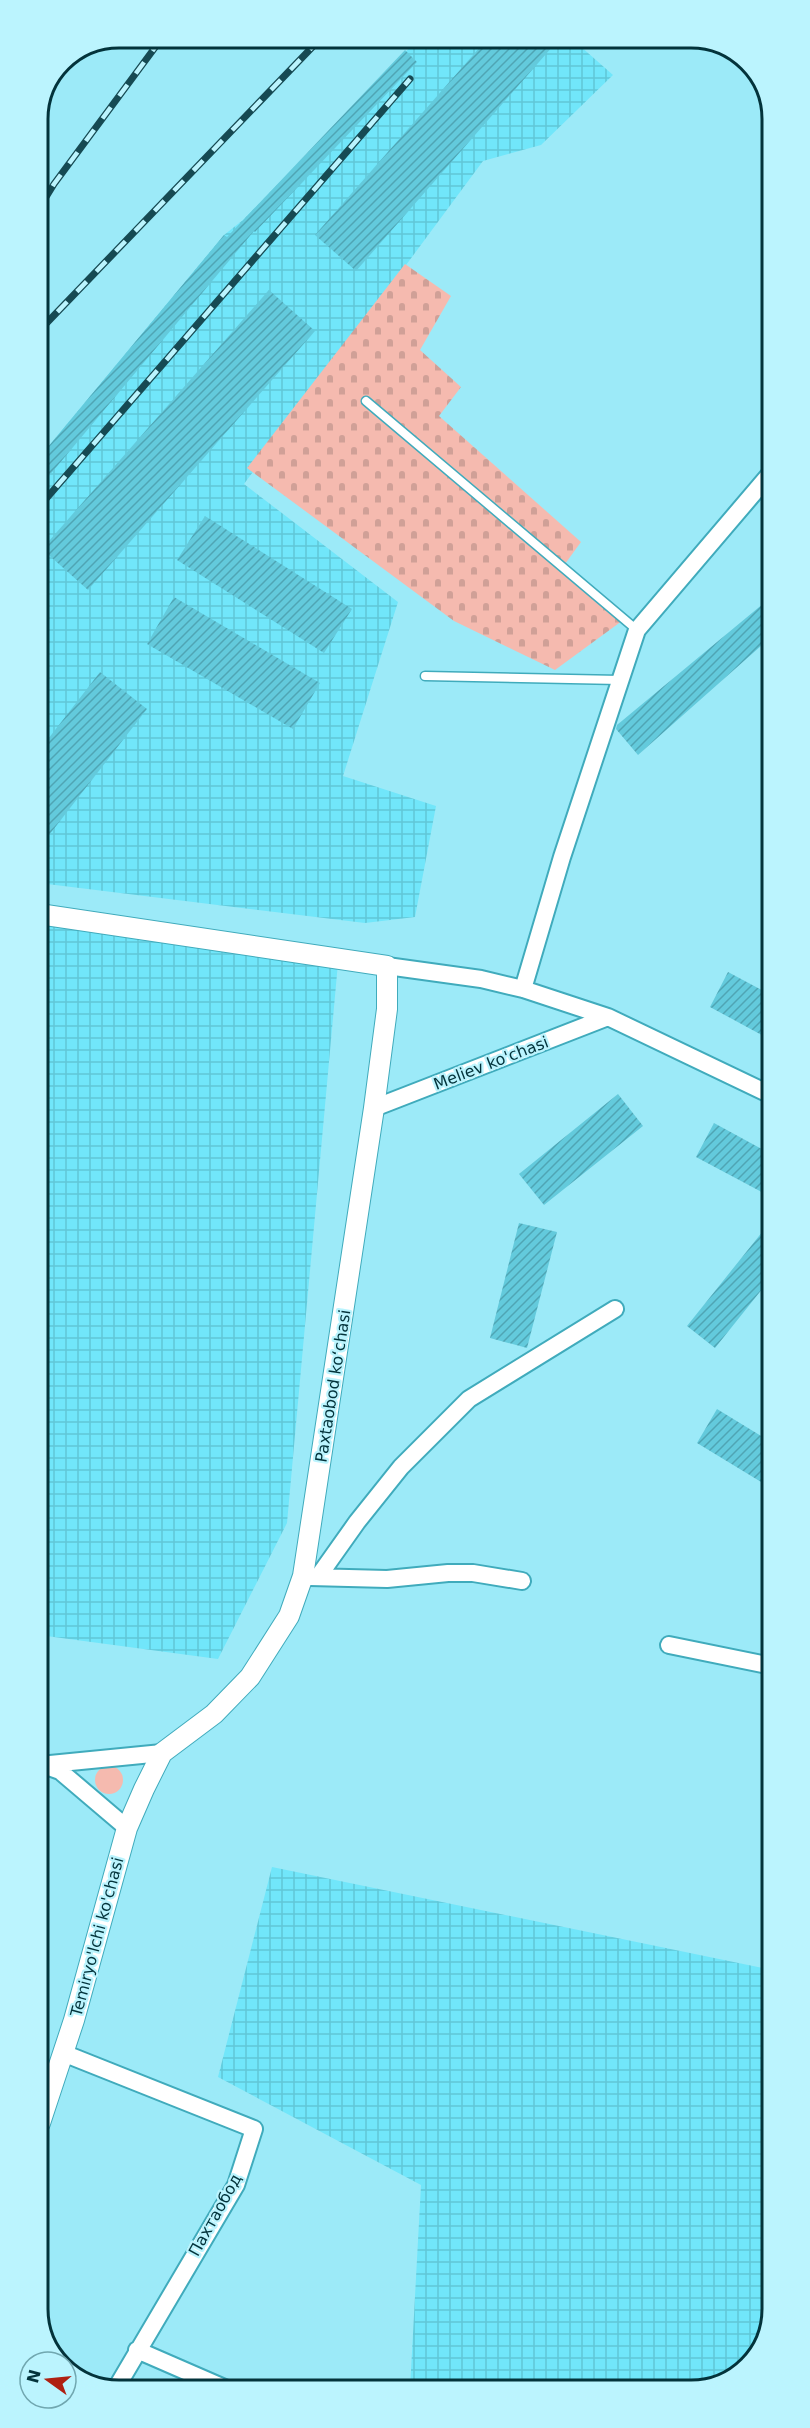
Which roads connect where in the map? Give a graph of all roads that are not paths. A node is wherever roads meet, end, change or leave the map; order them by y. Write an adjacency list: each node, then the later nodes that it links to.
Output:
1 (366, 401): 3 (lane)
2 (762, 483): 3 (street)
3 (637, 630): 5 (street)
4 (425, 676): 5 (lane)
5 (620, 680): 8 (street)
6 (48, 915): 7 (street)
7 (387, 966): 8 (street); 11 (street, Paxtaobod ko‘chasi)
8 (523, 989): 9 (street)
9 (608, 1017): 10 (street); 11 (street, Meliev ko'chasi)
10 (762, 1091)
11 (374, 1108): 13 (street, Paxtaobod ko‘chasi)
12 (615, 1309): 13 (street)
13 (311, 1577): 14 (street); 17 (street, Paxtaobod ko‘chasi)
14 (522, 1581)
15 (669, 1645): 16 (street)
16 (762, 1664)
17 (162, 1753): 18 (street); 20 (street, Temiryo'lchi ko'chasi)
18 (48, 1765)
19 (48, 1768): 20 (street)
20 (127, 1827): 21 (street, Temiryo'lchi ko'chasi)
21 (63, 2053): 22 (street, Temiryo'lchi ko'chasi); 23 (street, Пахтаобод)
22 (48, 2099)
23 (137, 2350): 24 (street, Пахтаобод); 25 (street)
24 (120, 2380)
25 (206, 2380)

